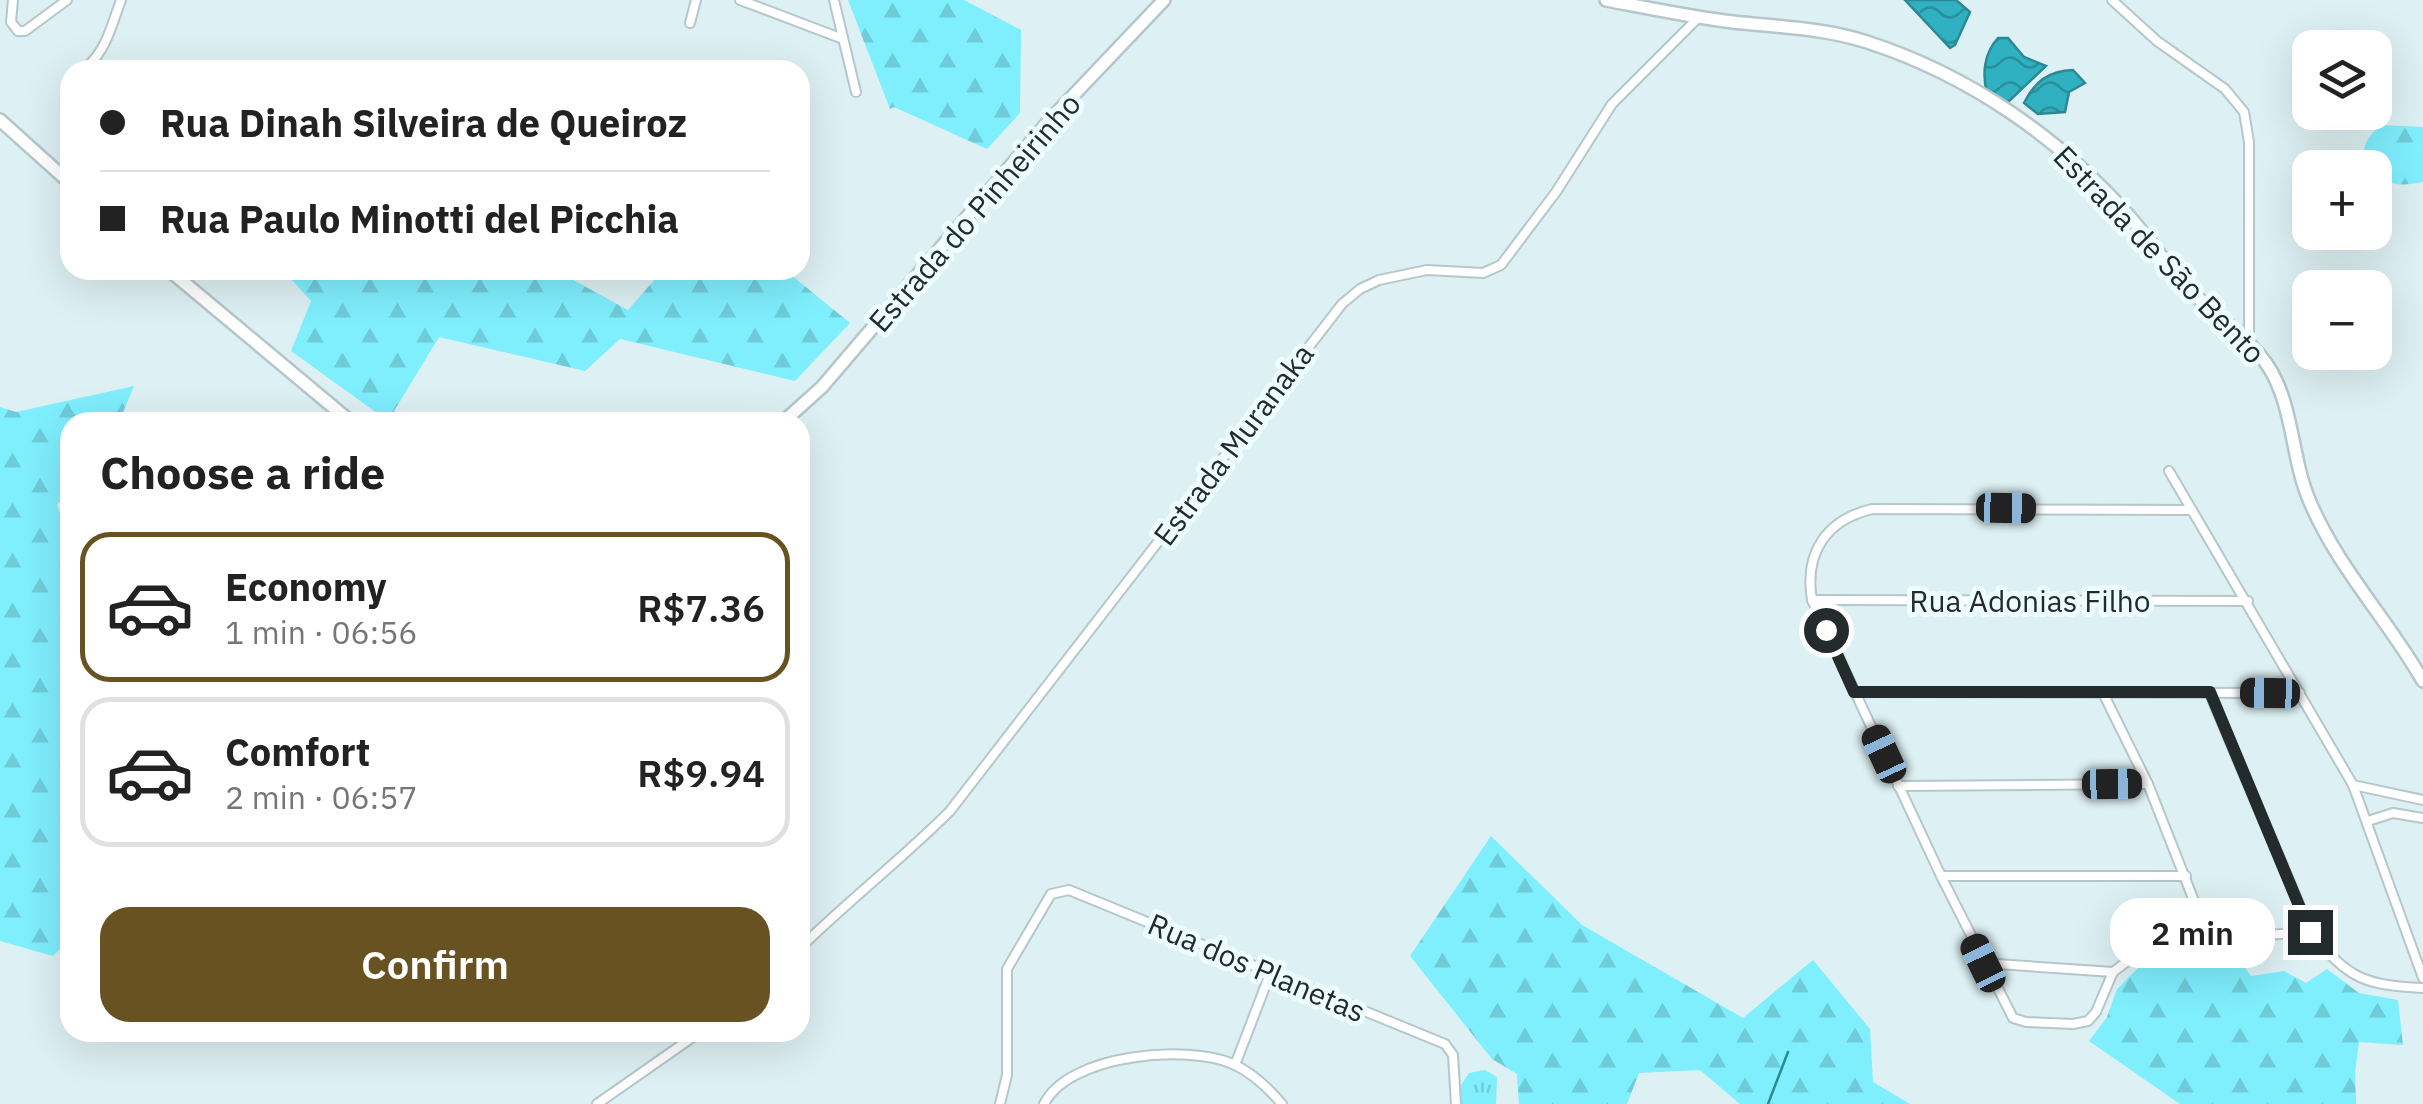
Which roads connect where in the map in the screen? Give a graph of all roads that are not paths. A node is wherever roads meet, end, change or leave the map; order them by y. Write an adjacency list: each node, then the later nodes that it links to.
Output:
1 (13, 0): 2 (street)
2 (67, 0)
3 (121, 0): 13 (street)
4 (696, 0): 11 (street)
5 (740, 0): 12 (street)
6 (834, 0): 12 (street)
7 (1164, 0): 20 (street, Estrada do Pinheirinho)
8 (1606, 0): 10 (street, Estrada de São Bento)
9 (2112, 0): 18 (street)
10 (1699, 17): 18 (street, Estrada de São Bento); 41 (street, Estrada Muranaka)
11 (690, 23)
12 (842, 39): 14 (street)
13 (95, 60)
14 (856, 92)
15 (0, 120): 16 (street)
16 (60, 175)
17 (190, 280): 19 (street)
18 (2249, 342): 25 (street, Estrada de São Bento)
19 (339, 412)
20 (794, 412)
21 (2169, 471): 22 (street)
22 (2191, 510): 23 (street); 24 (street)
23 (1812, 600): 24 (street, Rua Adonias Filho); 26 (street)
24 (2248, 601): 29 (street)
25 (2423, 682)
26 (1854, 692): 28 (street); 32 (street)
27 (2210, 692): 28 (street); 29 (street); 40 (street)
28 (2103, 693): 30 (street)
29 (2300, 694): 31 (street)
30 (2148, 784): 32 (street); 39 (street)
31 (2353, 785): 33 (street); 37 (street)
32 (1898, 786): 38 (street)
33 (2388, 793): 34 (street); 35 (street)
34 (2423, 800)
35 (2393, 813): 36 (street); 37 (street)
36 (2423, 818)
37 (2368, 822): 46 (street)
38 (1941, 876): 39 (street); 43 (street)
39 (2186, 876): 42 (street)
40 (2310, 932): 42 (street); 47 (street)
41 (810, 938)
42 (2209, 939): 44 (street)
43 (1983, 963): 44 (street); 44 (street)
44 (2113, 972)
45 (1270, 974): 49 (street); 51 (street, Rua dos Planetas); 54 (street, Rua dos Planetas)
46 (2423, 978)
47 (2423, 988)
48 (686, 1042): 50 (street)
49 (1235, 1064): 52 (street); 53 (street)
50 (597, 1104)
51 (1000, 1104)
52 (1044, 1104)
53 (1282, 1104)
54 (1456, 1104)

